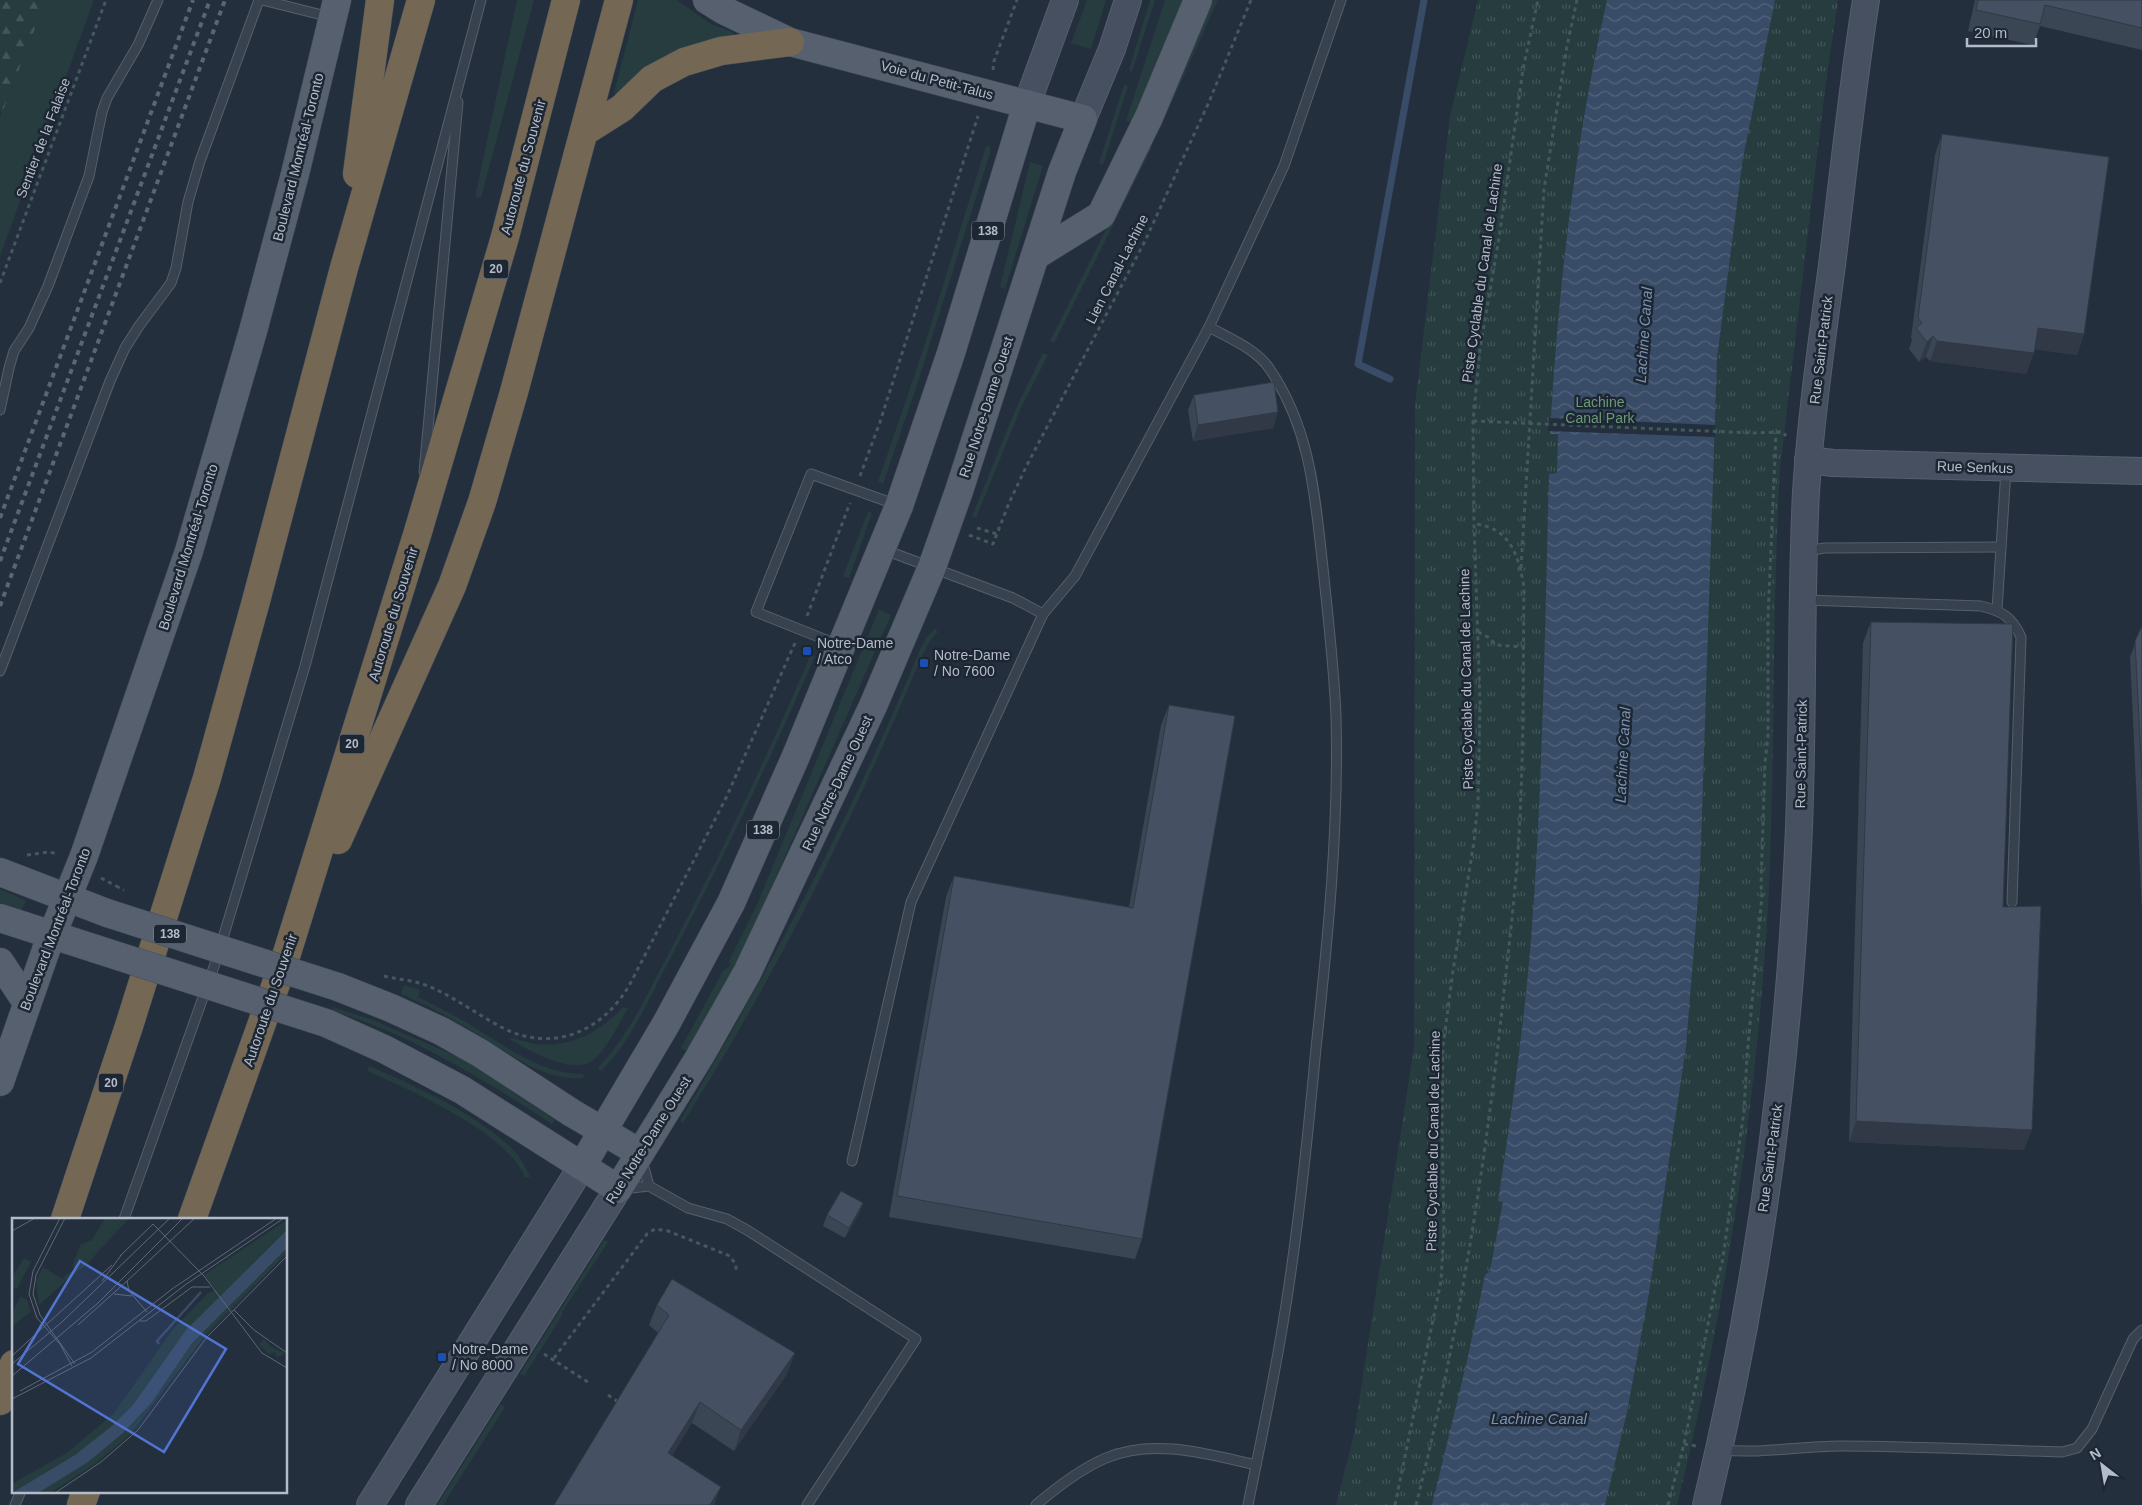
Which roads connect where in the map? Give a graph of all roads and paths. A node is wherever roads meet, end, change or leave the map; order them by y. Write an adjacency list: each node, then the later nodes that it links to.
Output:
1 (106, 0): 29 (path, Sentier de la Falaise)
2 (158, 0): 31 (lane)
3 (261, 0): 19 (lane); 60 (lane)
4 (380, 0): 28 (highway)
5 (421, 0): 28 (highway, 20)
6 (480, 0): 22 (lane)
7 (566, 0): 45 (highway, Autoroute du Souvenir / 20)
8 (619, 0): 26 (highway)
9 (707, 0): 20 (main road, Voie du Petit-Talus)
10 (1017, 0): 21 (path)
11 (1064, 0): 23 (main road)
12 (1128, 0): 25 (main road, Rue Notre-Dame Ouest)
13 (1198, 0): 27 (main road)
14 (1252, 0): 44 (path, Lien Canal-Lachine)
15 (1341, 0): 30 (lane)
16 (1538, 0): 32 (path, Piste Cyclable du Canal de Lachine)
17 (1577, 0): 33 (path)
18 (1866, 0): 36 (main road, Rue Saint-Patrick)
19 (335, 9): 62 (main road, Boulevard Montréal-Toronto)
20 (790, 42): 23 (main road, Voie du Petit-Talus); 26 (highway)
21 (994, 61)
22 (460, 76): 45 (lane); 78 (lane)
23 (1027, 104): 25 (main road, Voie du Petit-Talus); 41 (main road, 138)
24 (978, 119): 39 (path)
25 (1083, 119): 27 (main road, Rue Notre-Dame Ouest)
26 (584, 132): 66 (highway)
27 (1035, 256): 50 (main road, Rue Notre-Dame Ouest)
28 (344, 268): 77 (highway, 20)
29 (0, 283)
30 (1209, 326): 55 (lane); 90 (lane)
31 (0, 410)
32 (1474, 421): 33 (path); 42 (path, Piste Cyclable du Canal de Lachine)
33 (1529, 424): 35 (path); 51 (path)
34 (1782, 432): 35 (path)
35 (1776, 434): 102 (path)
36 (1808, 460): 37 (main road, Rue Senkus); 49 (main road, Rue Saint-Patrick)
37 (2006, 468): 38 (main road, Rue Senkus); 47 (lane)
38 (2142, 471)
39 (860, 477)
40 (852, 497): 54 (path)
41 (899, 506): 48 (main road, 138); 57 (lane)
42 (1474, 524): 51 (path); 56 (path, Piste Cyclable du Canal de Lachine)
43 (977, 528): 44 (path)
44 (997, 534): 46 (path, Lien Canal-Lachine)
45 (417, 536): 66 (highway, Autoroute du Souvenir / 20)
46 (974, 537)
47 (2001, 547): 49 (lane); 53 (lane)
48 (882, 549): 50 (lane); 57 (main road, 138)
49 (1804, 551): 52 (main road, Rue Saint-Patrick)
50 (932, 567): 55 (lane); 72 (main road, Rue Notre-Dame Ouest)
51 (1521, 570): 59 (path)
52 (1804, 600): 53 (lane); 89 (main road, Rue Saint-Patrick)
53 (1997, 610): 63 (lane)
54 (808, 614)
55 (1043, 614): 73 (lane)
56 (1478, 632): 59 (path); 100 (path, Piste Cyclable du Canal de Lachine)
57 (842, 646): 71 (main road, 138)
58 (794, 647): 68 (path)
59 (1523, 647): 101 (path)
60 (0, 671)
61 (0, 872): 62 (main road, 138)
62 (66, 898): 65 (main road, Boulevard Montréal-Toronto); 71 (main road, 138, bridge)
63 (2012, 902)
64 (0, 918): 65 (main road)
65 (52, 935): 69 (main road, Boulevard Montréal-Toronto); 74 (main road, bridge)
66 (287, 953): 79 (highway, Autoroute du Souvenir / 20)
67 (0, 962): 69 (main road)
68 (383, 976)
69 (26, 1003): 70 (main road, Boulevard Montréal-Toronto)
70 (0, 1082)
71 (603, 1132): 72 (main road, 138); 74 (main road)
72 (640, 1153): 75 (lane); 76 (main road, Rue Notre-Dame Ouest)
73 (852, 1161)
74 (582, 1166): 76 (main road); 95 (main road)
75 (649, 1186): 76 (lane); 97 (lane)
76 (618, 1189): 96 (main road, Rue Notre-Dame Ouest)
77 (65, 1218)
78 (124, 1218)
79 (192, 1218)
80 (736, 1273): 83 (path)
81 (2142, 1330): 89 (lane)
82 (543, 1353): 85 (path)
83 (554, 1358)
84 (12, 1369): 87 (highway)
85 (591, 1384)
86 (608, 1395): 88 (path)
87 (0, 1401)
88 (620, 1403)
89 (1719, 1450): 103 (main road, Rue Saint-Patrick)
90 (1256, 1464): 98 (lane); 99 (lane)
91 (20, 1492): 93 (lane)
92 (86, 1492): 94 (highway)
93 (15, 1505)
94 (81, 1505)
95 (370, 1505)
96 (419, 1505)
97 (807, 1505)
98 (1036, 1505)
99 (1248, 1505)
100 (1395, 1505)
101 (1416, 1505)
102 (1668, 1505)
103 (1706, 1505)

